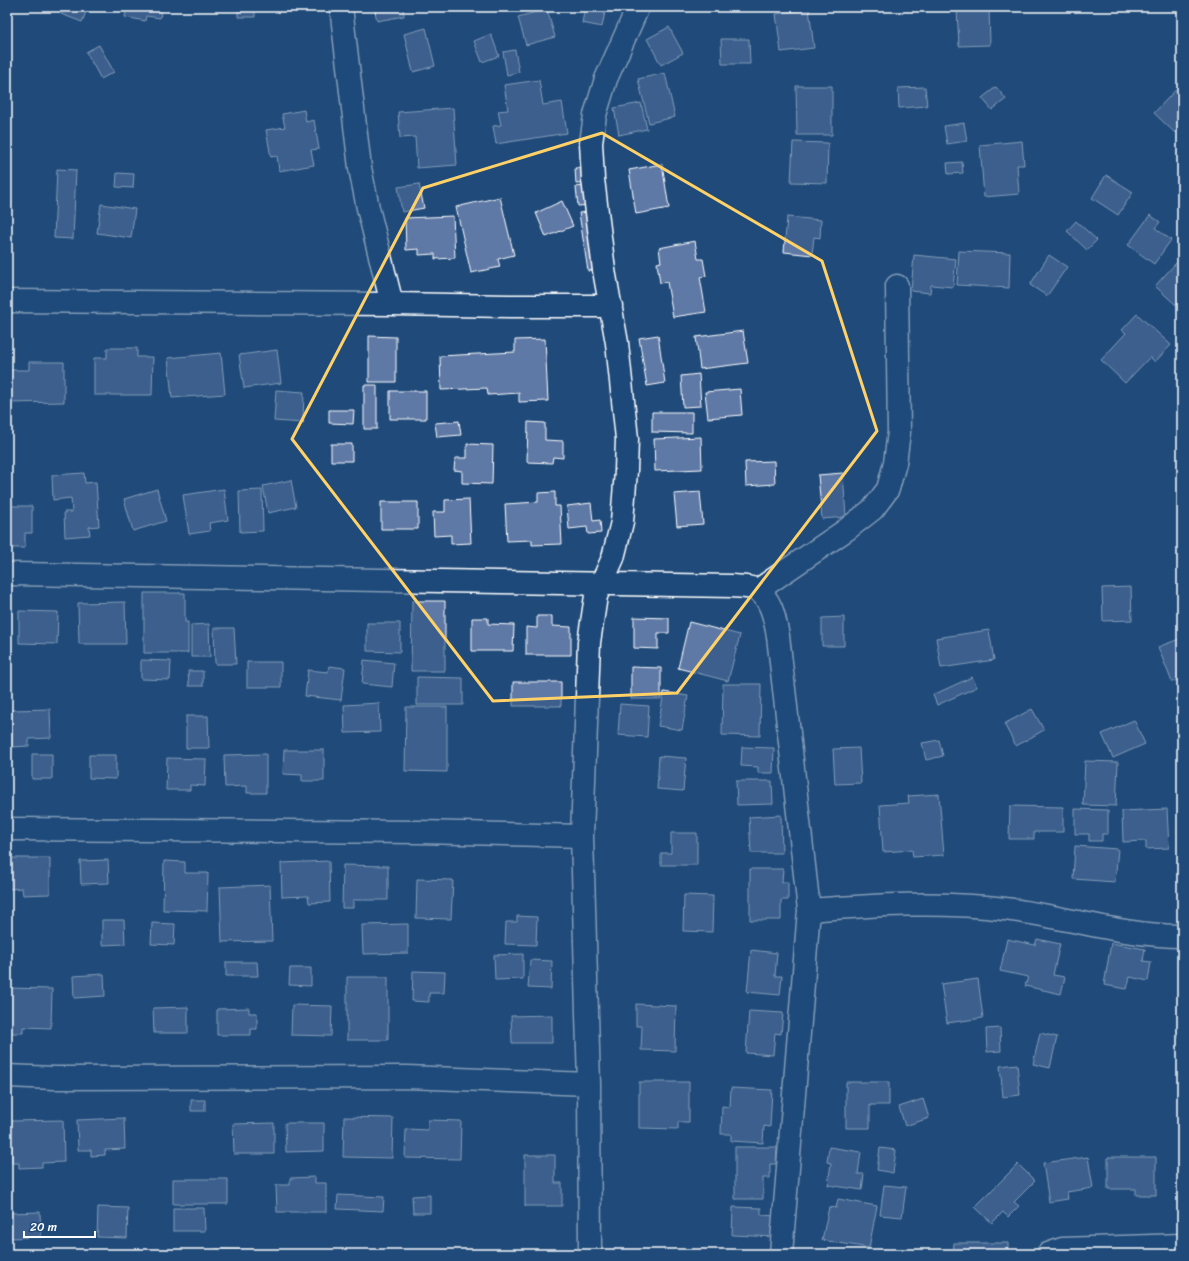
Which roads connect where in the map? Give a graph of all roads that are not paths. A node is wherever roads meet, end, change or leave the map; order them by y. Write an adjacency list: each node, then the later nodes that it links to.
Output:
1 (341, 7): 5 (street)
2 (638, 7): 6 (street)
3 (897, 286): 9 (street)
4 (7, 302): 5 (street)
5 (392, 304): 6 (street)
6 (611, 306): 8 (street)
7 (7, 574): 8 (street)
8 (600, 585): 9 (street); 11 (street)
9 (758, 590): 12 (street)
10 (7, 829): 11 (street)
11 (582, 836): 15 (street)
12 (809, 910): 13 (street); 18 (street)
13 (1182, 936)
14 (7, 1076): 15 (street)
15 (589, 1084): 17 (street)
16 (1182, 1245): 19 (street)
17 (590, 1254)
18 (781, 1254)
19 (1048, 1254)

